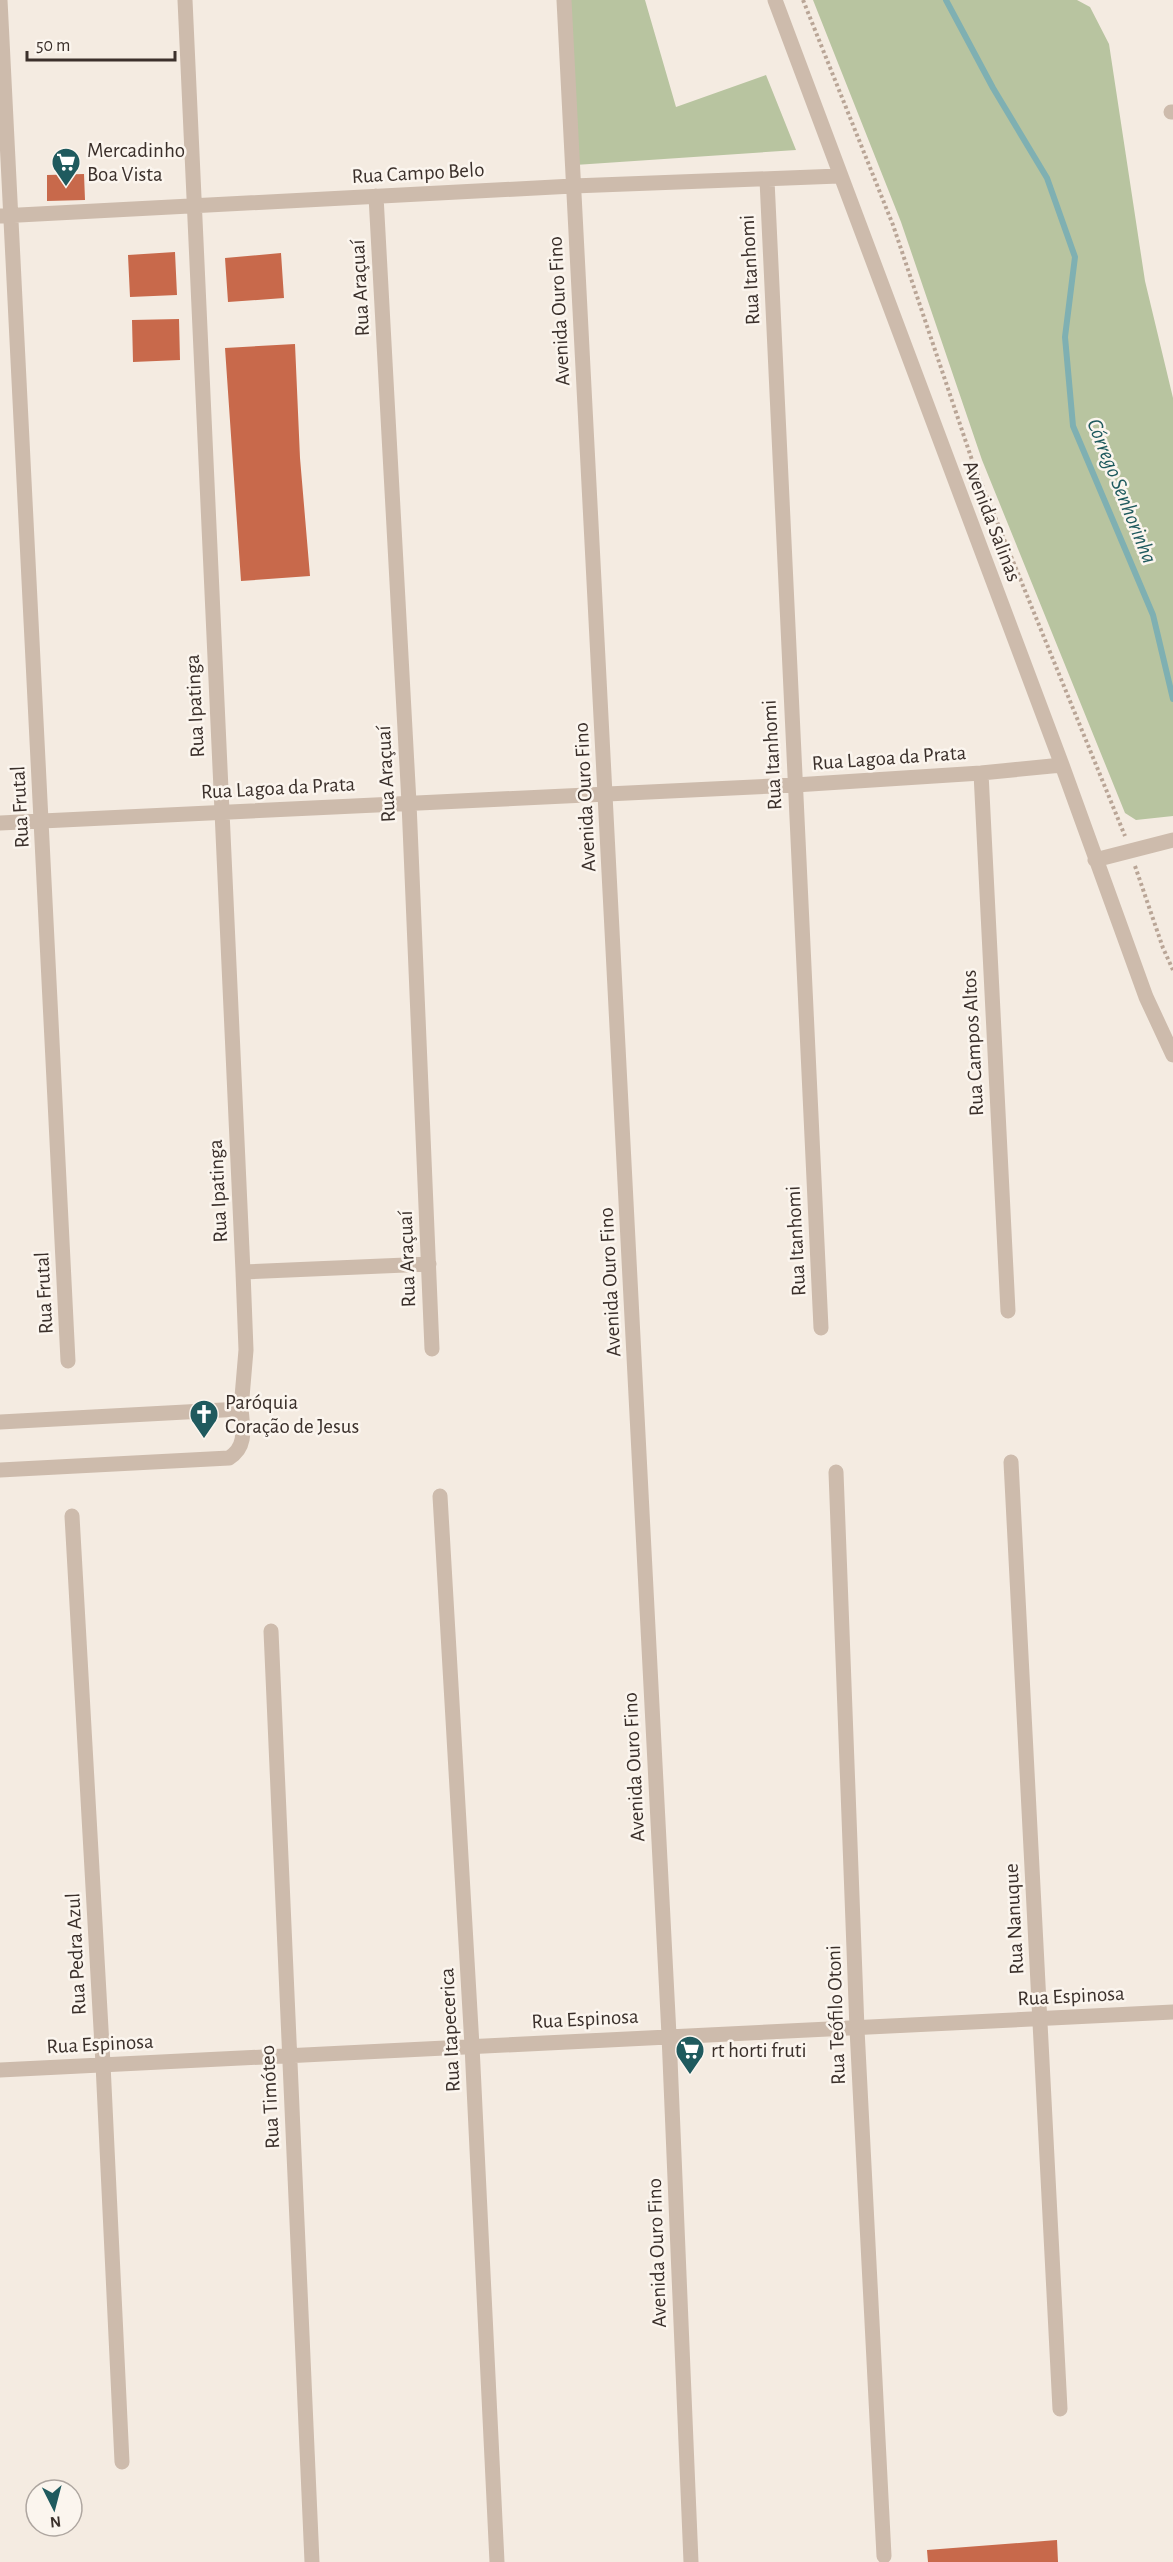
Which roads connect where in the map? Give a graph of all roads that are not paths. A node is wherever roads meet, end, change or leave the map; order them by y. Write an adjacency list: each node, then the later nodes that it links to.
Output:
1 (0, 0): 10 (street, Rua Frutal)
2 (185, 0): 9 (street, Rua Ipatinga)
3 (564, 0): 7 (street, Avenida Ouro Fino)
4 (775, 0): 5 (street, Avenida Salinas)
5 (839, 176): 6 (street, Rua Campo Belo); 11 (street, Avenida Salinas)
6 (767, 180): 7 (street, Rua Campo Belo); 13 (street, Rua Itanhomi)
7 (573, 186): 8 (street, Rua Campo Belo); 14 (street, Avenida Ouro Fino)
8 (376, 196): 9 (street, Rua Campo Belo); 15 (street, Rua Araçuaí)
9 (194, 207): 10 (street, Rua Campo Belo); 16 (street, Rua Ipatinga)
10 (5, 215): 17 (street, Rua Frutal)
11 (1062, 765): 12 (street, Rua Lagoa da Prata); 20 (street, Avenida Salinas)
12 (981, 773): 13 (street, Rua Lagoa da Prata); 24 (street, Rua Campos Altos)
13 (795, 785): 14 (street, Rua Lagoa da Prata); 25 (street, Rua Itanhomi)
14 (606, 793): 15 (street, Rua Lagoa da Prata); 39 (street, Avenida Ouro Fino)
15 (409, 803): 16 (street, Rua Lagoa da Prata); 22 (street, Rua Araçuaí)
16 (221, 812): 17 (street, Rua Lagoa da Prata); 23 (street, Rua Ipatinga)
17 (42, 821): 18 (street, Rua Lagoa da Prata); 27 (street, Rua Frutal)
18 (0, 823)
19 (1173, 840): 20 (street)
20 (1095, 860): 21 (street, Avenida Salinas)
21 (1173, 1055)
22 (429, 1264): 23 (street); 26 (street, Rua Araçuaí)
23 (243, 1272): 28 (street, Rua Ipatinga)
24 (1008, 1311)
25 (821, 1328)
26 (432, 1349)
27 (68, 1360)
28 (241, 1409): 29 (street); 31 (street, Rua Ipatinga)
29 (0, 1422)
30 (1011, 1462): 37 (street, Rua Nanuque)
31 (0, 1470)
32 (836, 1472): 38 (street, Rua Teófilo Otoni)
33 (440, 1496): 40 (street, Rua Itapecerica)
34 (72, 1516): 42 (street, Rua Pedra Azul)
35 (271, 1631): 41 (street, Rua Timóteo)
36 (1173, 2012): 37 (street, Rua Espinosa)
37 (1040, 2018): 38 (street, Rua Espinosa); 44 (street, Rua Nanuque)
38 (857, 2029): 39 (street, Rua Espinosa); 46 (street, Rua Teófilo Otoni)
39 (669, 2035): 40 (street, Rua Espinosa); 49 (street, Avenida Ouro Fino)
40 (472, 2046): 41 (street, Rua Espinosa); 48 (street, Rua Itapecerica)
41 (289, 2056): 42 (street, Rua Espinosa); 47 (street, Rua Timóteo)
42 (104, 2064): 43 (street, Rua Espinosa); 45 (street, Rua Pedra Azul)
43 (0, 2070)
44 (1060, 2409)
45 (122, 2462)
46 (884, 2556)
47 (312, 2562)
48 (497, 2562)
49 (691, 2562)

